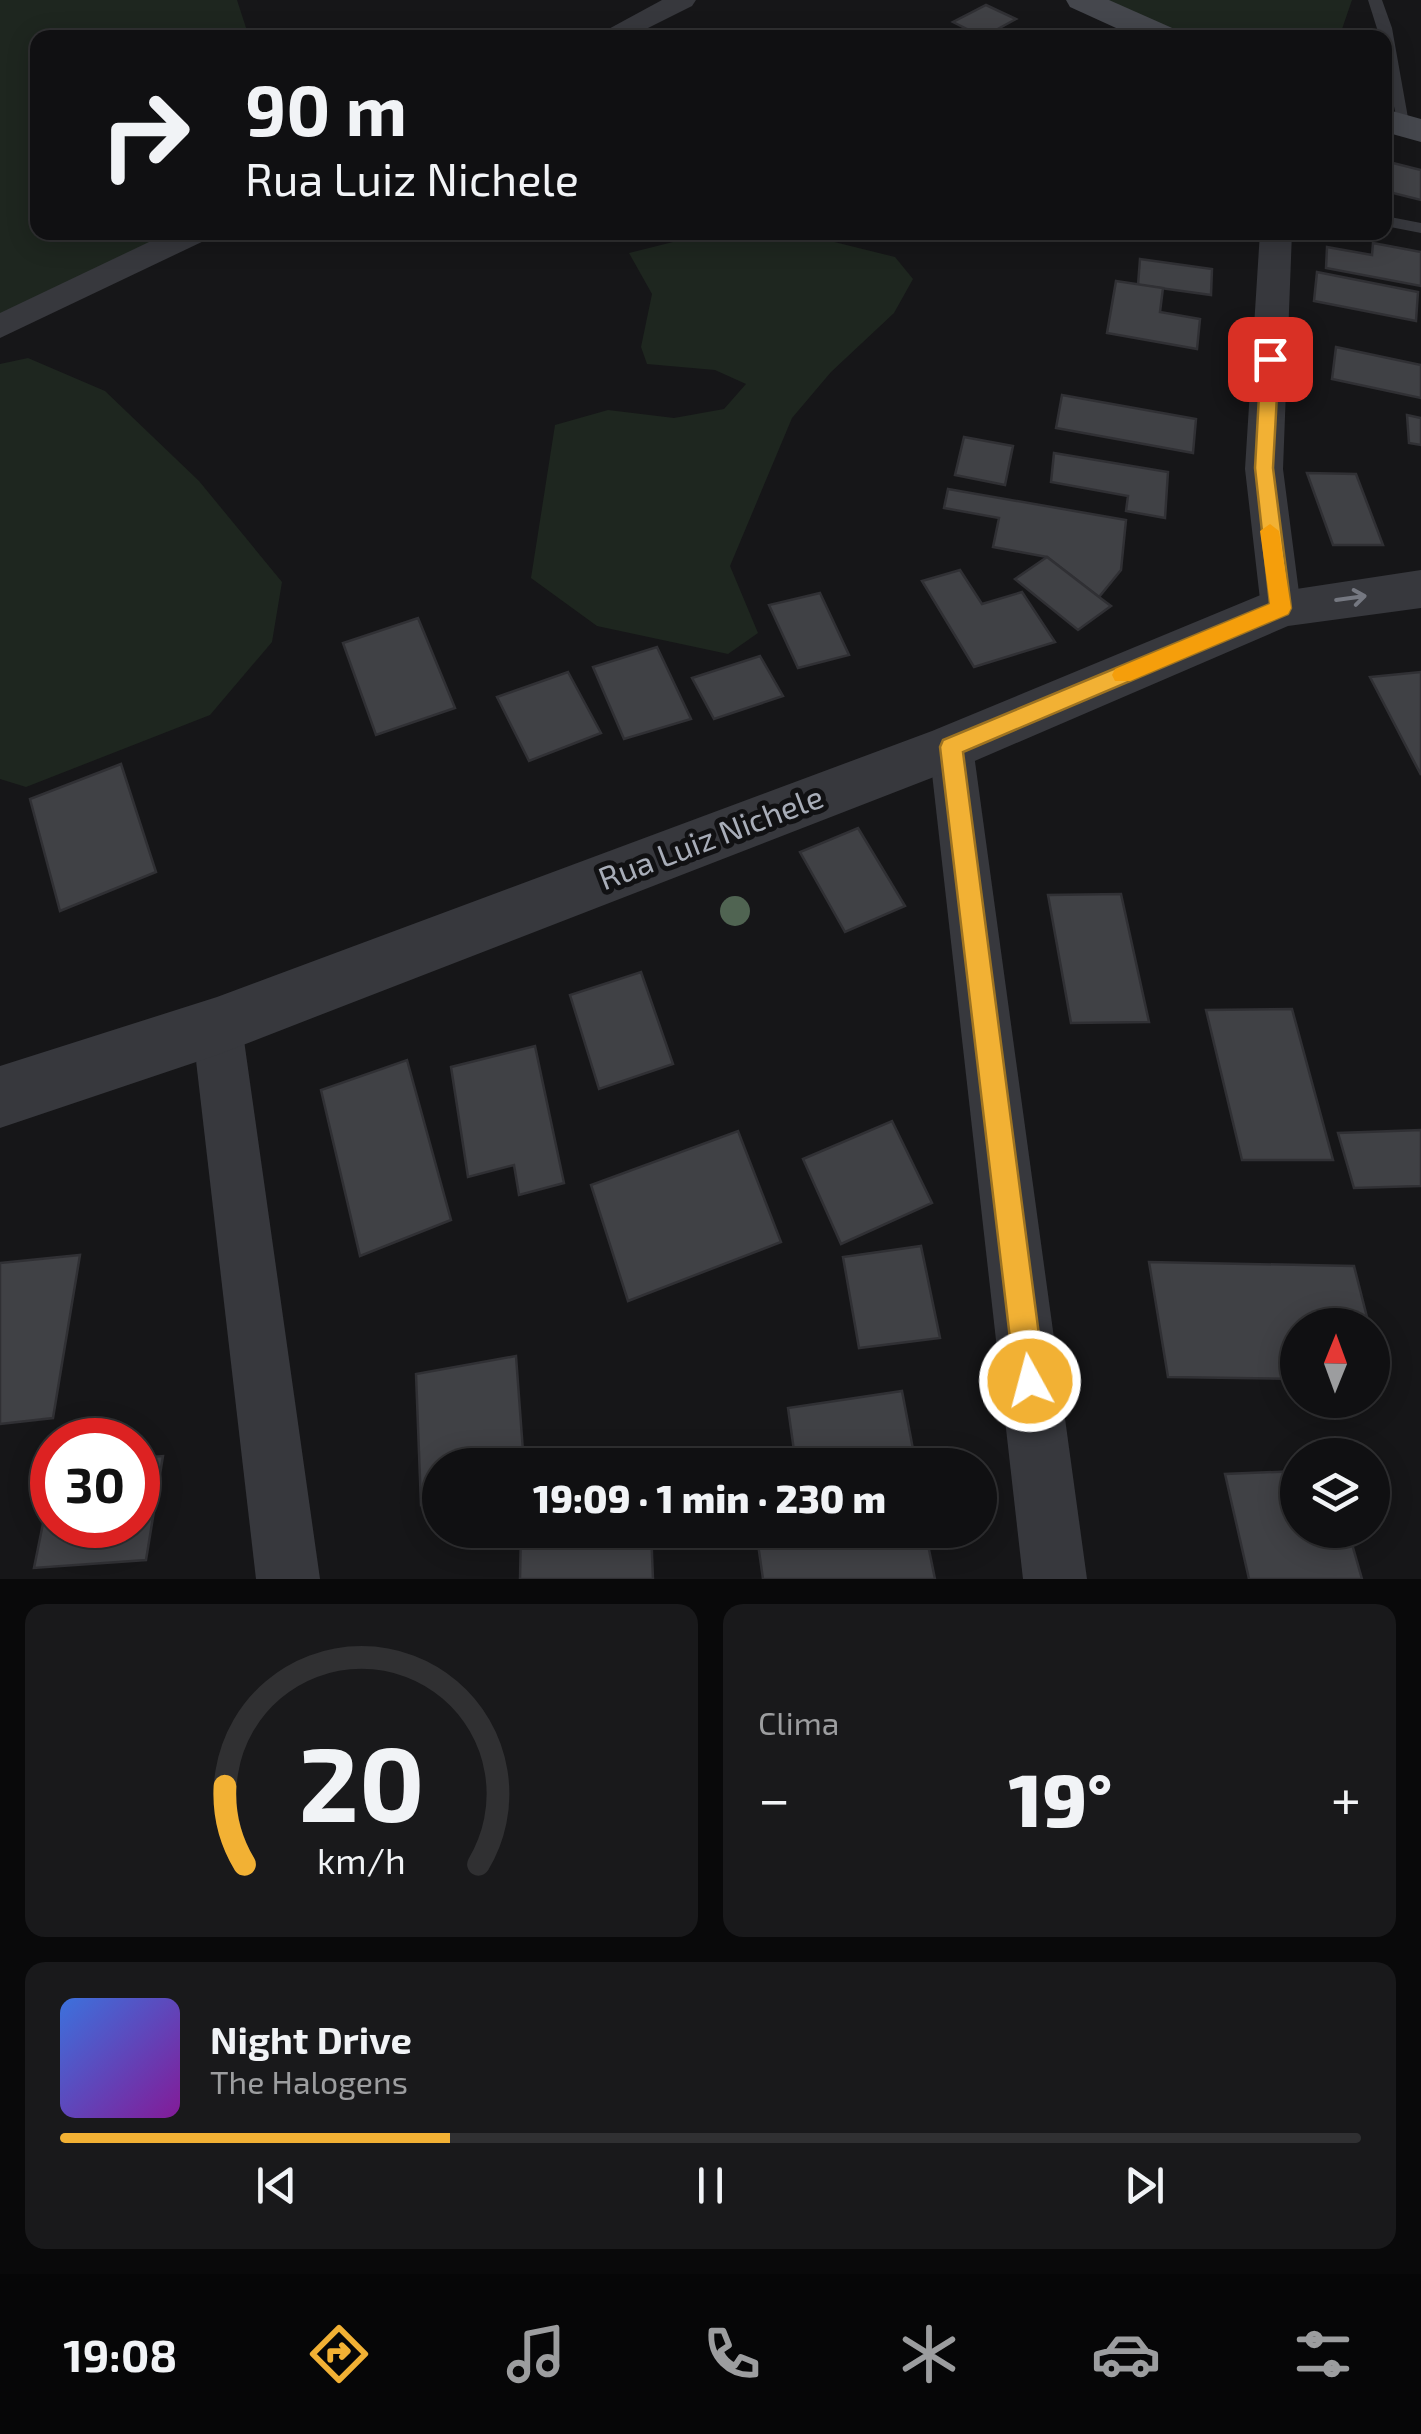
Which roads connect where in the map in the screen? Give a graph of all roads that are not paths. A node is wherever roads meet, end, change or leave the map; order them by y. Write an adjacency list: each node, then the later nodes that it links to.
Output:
1 (684, 0): 4 (street)
2 (1082, 0): 5 (main road)
3 (1375, 0): 6 (lane)
4 (622, 30)
5 (1144, 30)
6 (1385, 30)
7 (1392, 64): 8 (lane)
8 (1404, 126)
9 (1392, 222): 10 (lane)
10 (1421, 228)
11 (180, 240): 13 (street)
12 (1276, 240): 15 (street)
13 (0, 327)
14 (1421, 589): 15 (street, Rua Luiz Nichele, one-way to 14)
15 (1281, 608): 16 (street, Rua Luiz Nichele)
16 (951, 747): 17 (street, Rua Luiz Nichele); 20 (street)
17 (217, 1026): 18 (street, Rua Luiz Nichele); 19 (street)
18 (0, 1098)
19 (288, 1579)
20 (1054, 1579)

